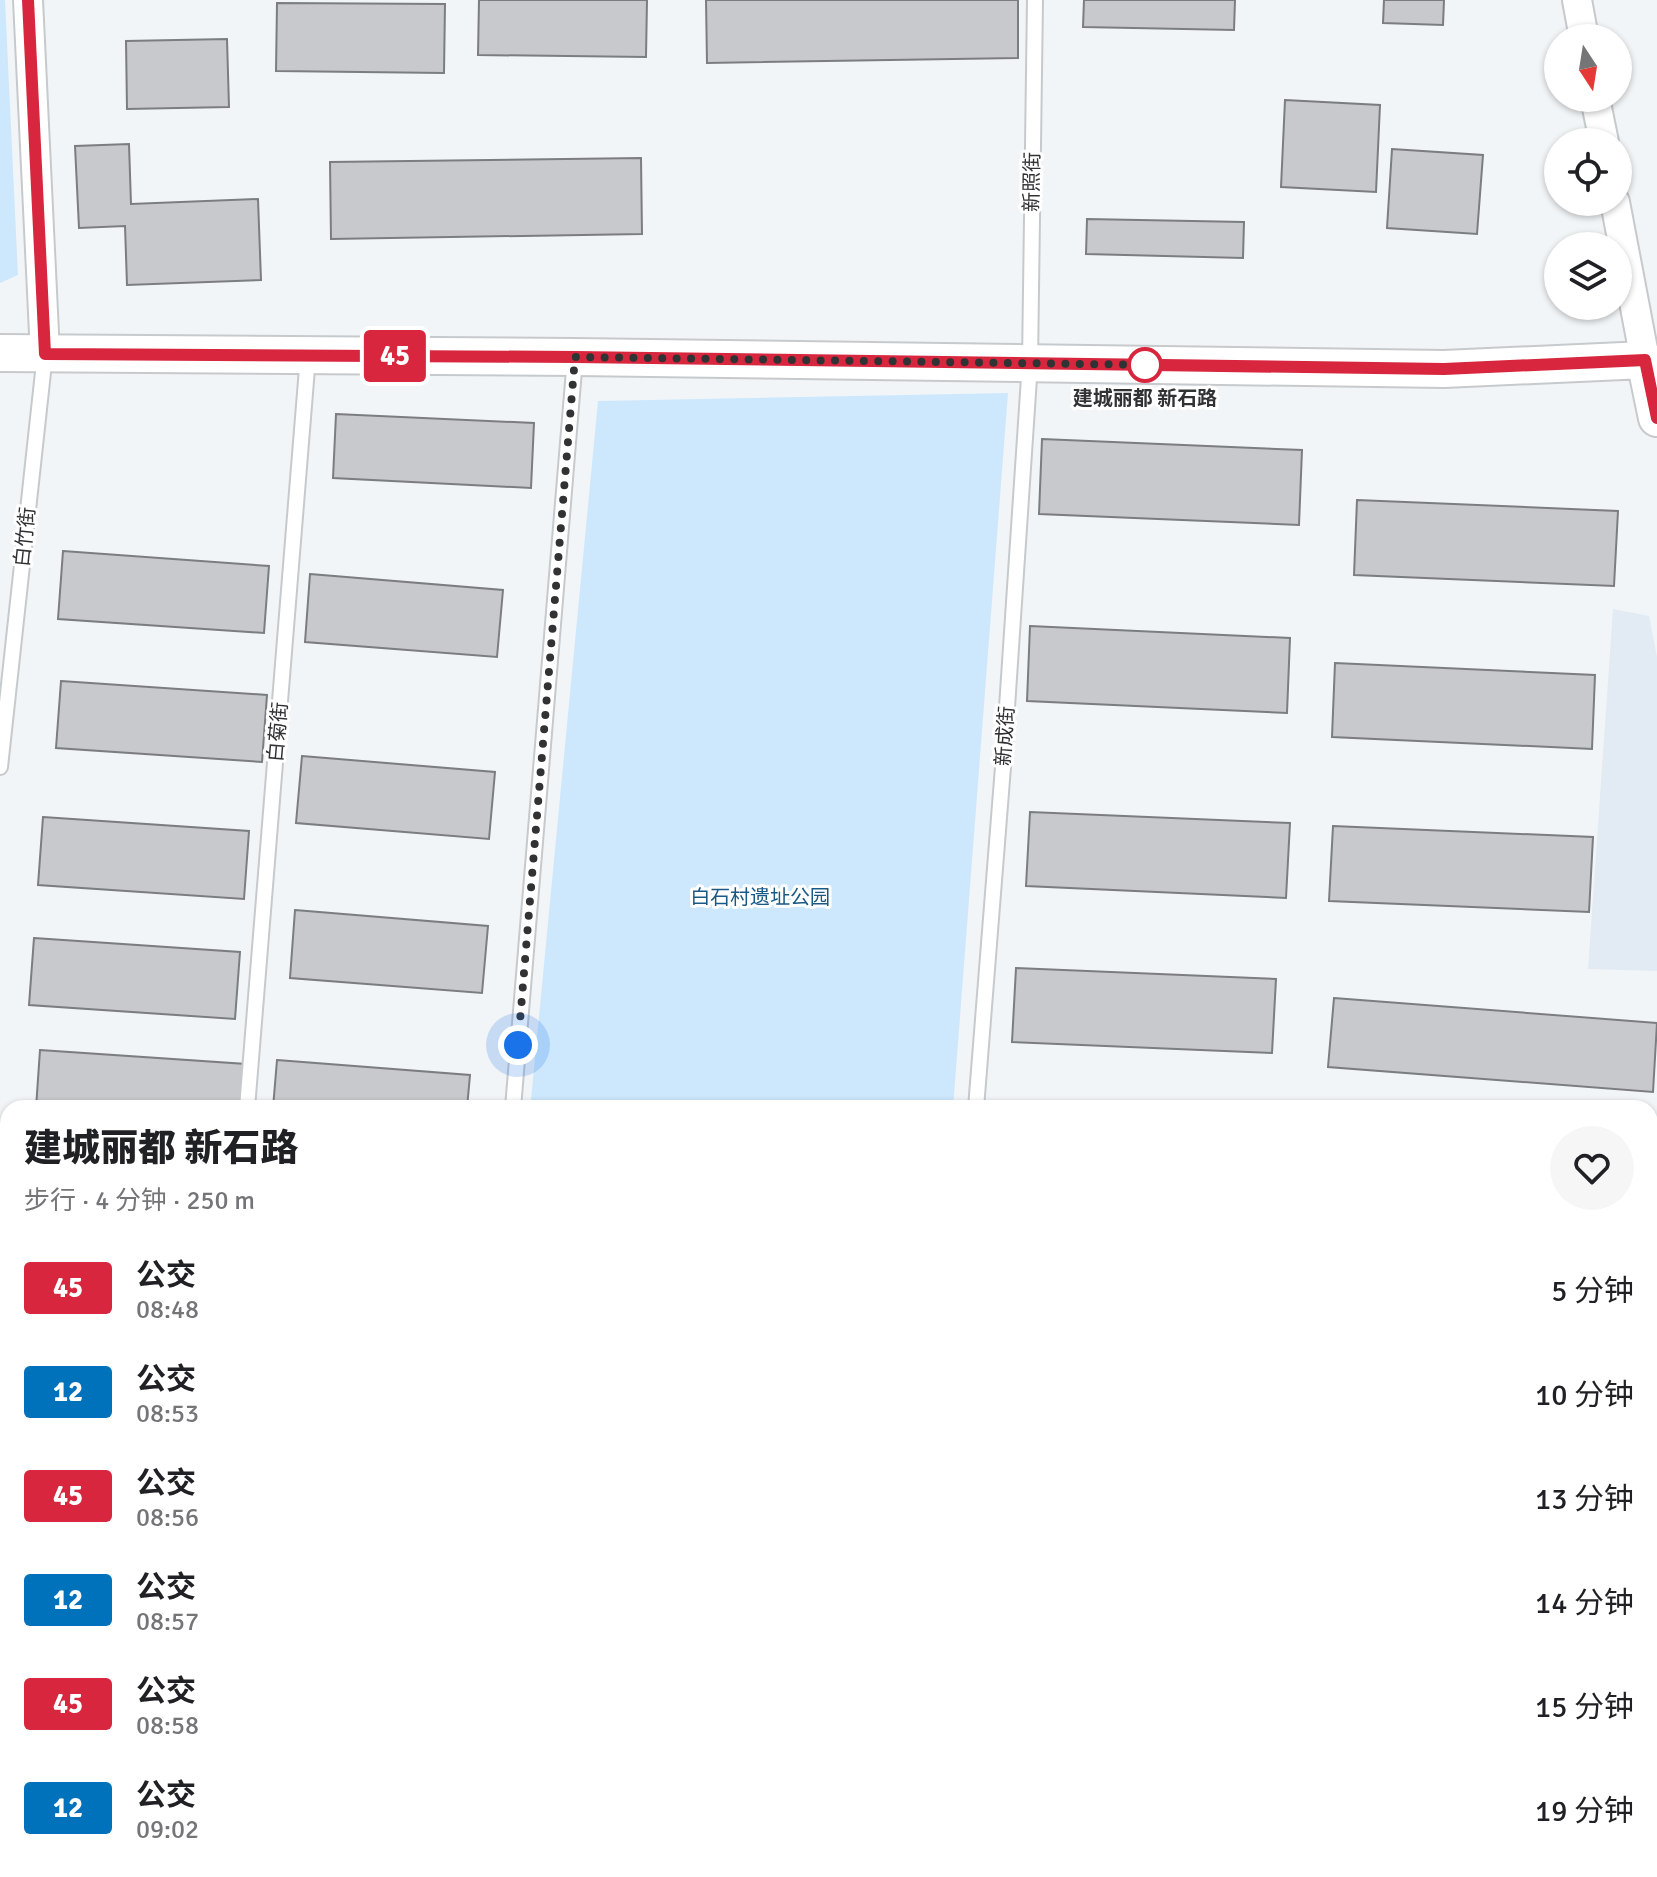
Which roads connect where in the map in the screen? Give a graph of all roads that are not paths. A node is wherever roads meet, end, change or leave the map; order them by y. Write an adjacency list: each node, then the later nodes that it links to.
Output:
1 (28, 0): 7 (street)
2 (1035, 0): 11 (lane, 新照街)
3 (1577, 0): 4 (street)
4 (1581, 24)
5 (1618, 216): 10 (street)
6 (0, 353): 7 (street)
7 (45, 354): 8 (street); 13 (lane, 白竹街)
8 (308, 356): 9 (street); 14 (lane, 白菊街)
9 (575, 357): 11 (street); 15 (lane)
10 (1651, 360): 11 (street); 12 (street)
11 (1030, 363): 16 (lane, 新成街)
12 (1657, 418)
13 (0, 767)
14 (248, 1100)
15 (514, 1100)
16 (977, 1100)

